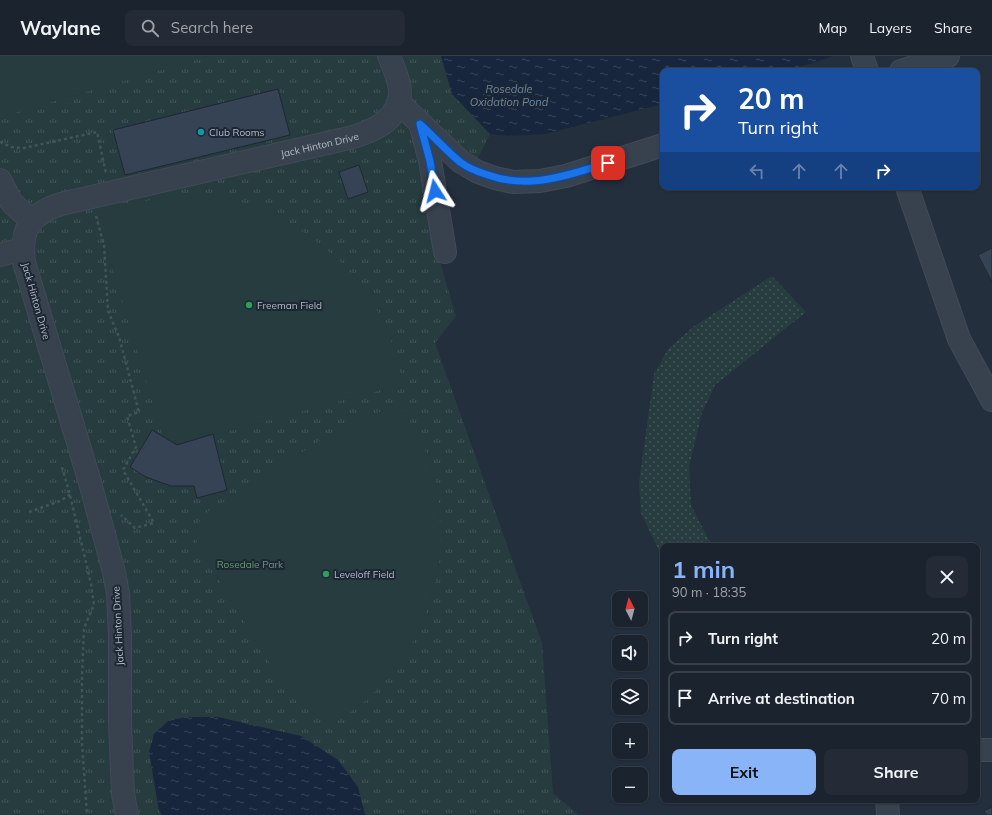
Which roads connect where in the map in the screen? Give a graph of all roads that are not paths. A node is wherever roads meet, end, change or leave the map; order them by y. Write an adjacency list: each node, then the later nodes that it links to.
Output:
1 (389, 56): 6 (street, Jack Hinton Drive)
2 (862, 56): 5 (street)
3 (948, 56): 4 (street)
4 (907, 65)
5 (866, 68)
6 (398, 102): 7 (street); 11 (street, Jack Hinton Drive)
7 (420, 124): 8 (street); 13 (street)
8 (660, 146)
9 (0, 180): 11 (street)
10 (908, 190): 15 (street)
11 (32, 221): 12 (street, Jack Hinton Drive)
12 (22, 249): 14 (street); 19 (street, Jack Hinton Drive)
13 (445, 252)
14 (0, 255)
15 (992, 400)
16 (980, 750): 17 (street)
17 (992, 750)
18 (887, 803): 20 (street)
19 (127, 815)
20 (888, 815)

